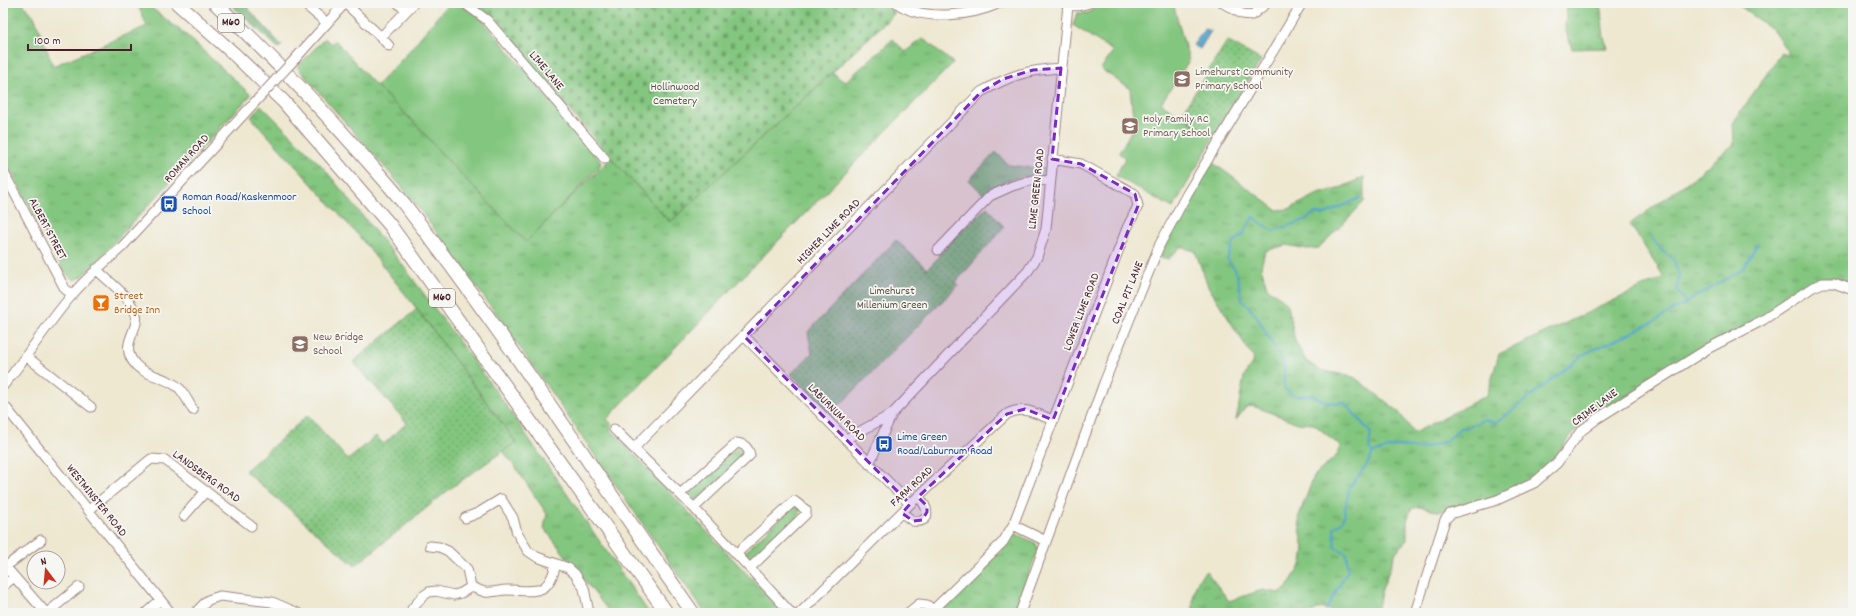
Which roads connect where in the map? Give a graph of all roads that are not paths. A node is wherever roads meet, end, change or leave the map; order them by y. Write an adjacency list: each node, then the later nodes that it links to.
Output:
1 (207, 3): 19 (highway, M60)
2 (215, 3): 19 (highway, M60)
3 (303, 3): 17 (street)
4 (345, 3): 17 (street, ROMAN ROAD); 18 (street)
5 (398, 3): 16 (street)
6 (414, 3): 16 (street)
7 (464, 3): 23 (street, LIME LANE)
8 (897, 3): 9 (street)
9 (1000, 3)
10 (1089, 3): 14 (street)
11 (1223, 3): 12 (street)
12 (1267, 3)
13 (1302, 3): 55 (street, COAL PIT LANE)
14 (1067, 4): 21 (street, LIME GREEN ROAD)
15 (179, 5): 75 (highway, M60)
16 (406, 11): 18 (street)
17 (327, 23): 27 (street, ROMAN ROAD, bridge)
18 (381, 37): 20 (street)
19 (256, 42): 76 (highway, M60)
20 (389, 46)
21 (1061, 68): 22 (street, LIME GREEN ROAD); 30 (street, HIGHER LIME ROAD)
22 (1052, 159): 25 (street, LIME GREEN ROAD); 37 (street, LOWER LIME ROAD)
23 (605, 160)
24 (3, 171): 29 (street, ALBERT STREET)
25 (1050, 181): 26 (street); 36 (street, LIME GREEN ROAD)
26 (938, 250)
27 (96, 269): 29 (street, ROMAN ROAD); 35 (street)
28 (1853, 290): 81 (street, CRIME LANE)
29 (72, 294): 31 (street, ROMAN ROAD)
30 (744, 337): 39 (street, LABURNUM ROAD); 40 (street, HIGHER LIME ROAD)
31 (27, 357): 32 (street, ROMAN ROAD); 34 (street)
32 (3, 386)
33 (3, 404): 48 (street, WESTMINSTER ROAD)
34 (91, 407)
35 (193, 410)
36 (892, 414): 39 (street, LIME GREEN ROAD); 41 (street, LIME GREEN ROAD)
37 (1053, 420): 44 (street, FARM ROAD); 52 (street, LOWER LIME ROAD)
38 (614, 429): 40 (street)
39 (846, 439): 41 (street, LABURNUM ROAD)
40 (634, 448): 43 (street)
41 (869, 464): 45 (street, LABURNUM ROAD)
42 (206, 491): 48 (street, LANDSBERG ROAD); 50 (street); 51 (street, LANDSBERG ROAD)
43 (680, 494): 47 (street); 47 (street)
44 (918, 497): 45 (street, FARM ROAD); 49 (street)
45 (910, 504): 49 (street, FARM ROAD)
46 (466, 506): 59 (street)
47 (694, 508): 58 (street)
48 (89, 510): 66 (street, WESTMINSTER ROAD)
49 (902, 513): 78 (street, FARM ROAD)
50 (184, 516)
51 (251, 526)
52 (1013, 526): 55 (street); 68 (street, LOWER LIME ROAD)
53 (446, 538): 57 (street)
54 (41, 540): 60 (street)
55 (1046, 541): 80 (street, COAL PIT LANE)
56 (430, 546): 57 (street)
57 (443, 548): 65 (street)
58 (736, 554): 61 (street); 61 (street)
59 (556, 564): 65 (street); 74 (street)
60 (4, 566): 62 (street)
61 (750, 568): 77 (street)
62 (14, 577): 63 (street); 69 (street)
63 (3, 586)
64 (79, 587): 69 (street)
65 (471, 587): 67 (street)
66 (160, 600): 70 (street); 71 (street, WESTMINSTER ROAD)
67 (412, 609)
68 (932, 612): 79 (street)
69 (47, 613)
70 (146, 613)
71 (171, 613)
72 (195, 613): 73 (street)
73 (298, 613)
74 (589, 613)
75 (667, 613)
76 (693, 613)
77 (791, 613)
78 (800, 613)
79 (908, 613)
80 (1020, 613)
81 (1415, 613)

